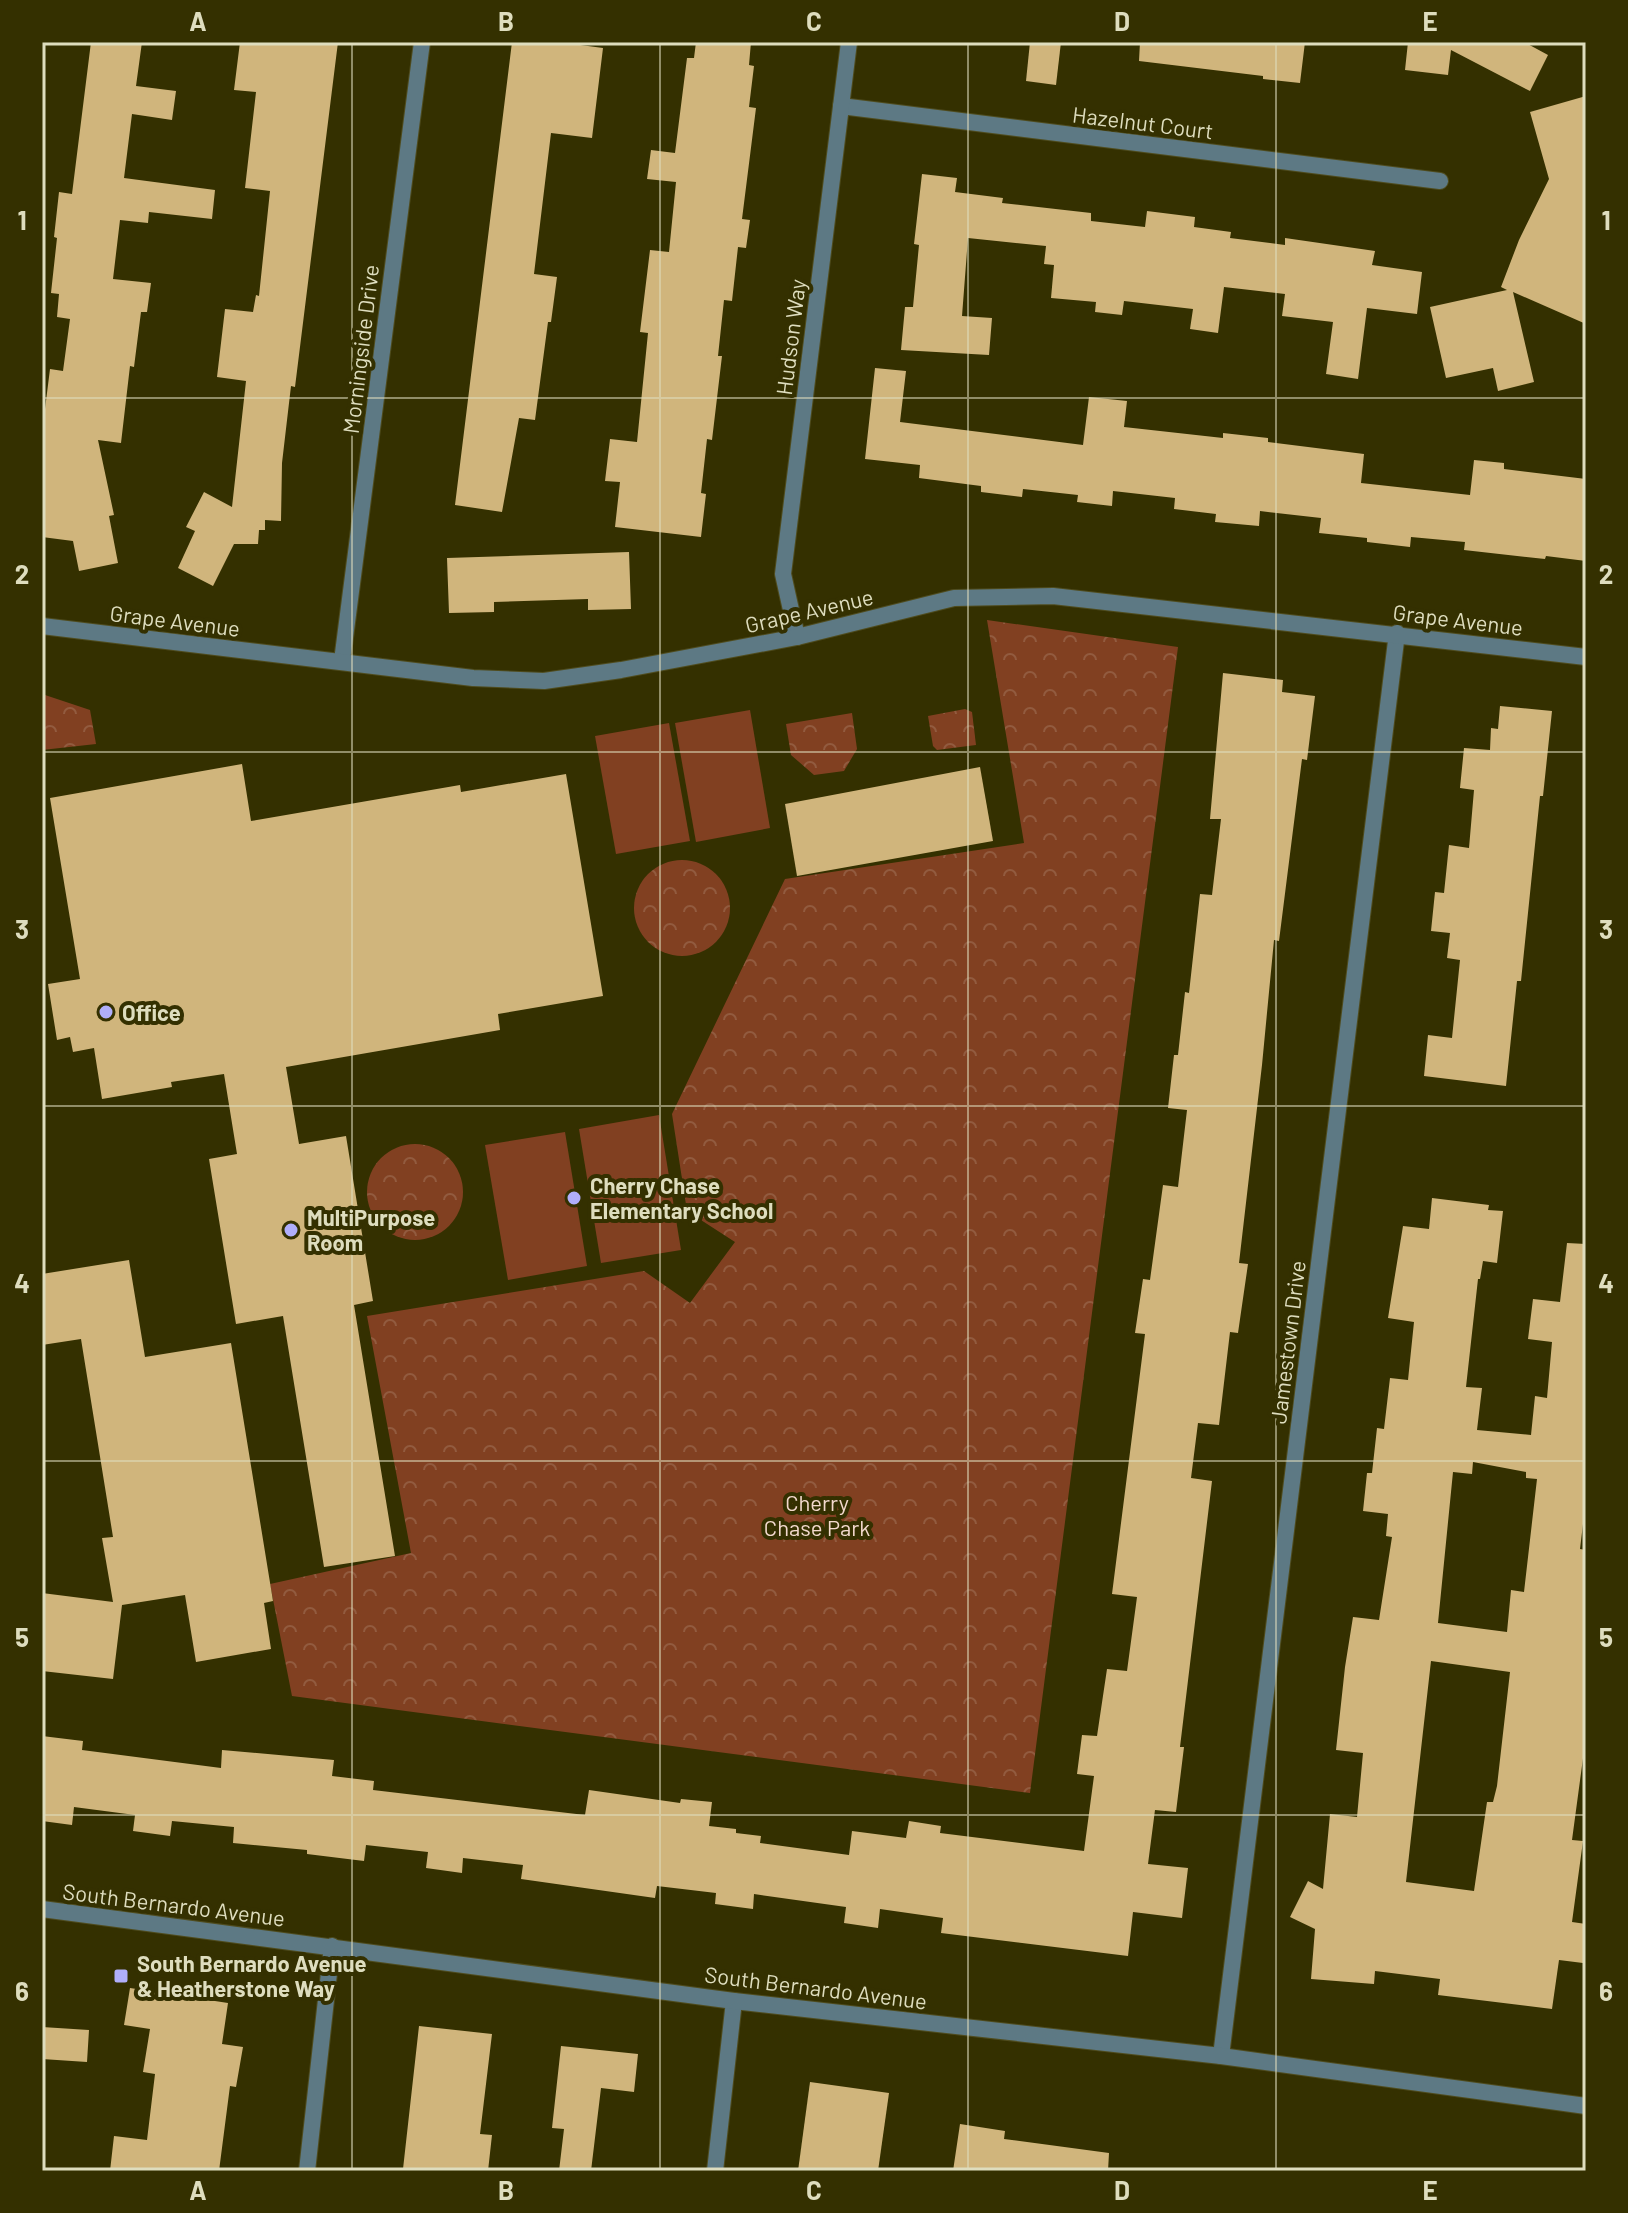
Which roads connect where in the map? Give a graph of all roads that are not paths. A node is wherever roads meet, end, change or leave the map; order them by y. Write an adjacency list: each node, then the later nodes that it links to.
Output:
1 (422, 42): 9 (street, Morningside Drive)
2 (849, 42): 3 (street, Hudson Way)
3 (841, 106): 4 (street, Hazelnut Court); 7 (street, Hudson Way)
4 (1440, 181)
5 (42, 626): 9 (street, Grape Avenue)
6 (1397, 633): 7 (street, Grape Avenue); 8 (street, Grape Avenue); 13 (street, Jamestown Drive)
7 (797, 637): 9 (street, Grape Avenue)
8 (1586, 657)
9 (342, 661)
10 (42, 1909): 11 (street, South Bernardo Avenue)
11 (332, 1946): 12 (street, South Bernardo Avenue); 15 (street)
12 (734, 2001): 13 (street, South Bernardo Avenue); 16 (street)
13 (1221, 2056): 14 (street, South Bernardo Avenue)
14 (1586, 2106)
15 (307, 2171)
16 (715, 2171)

